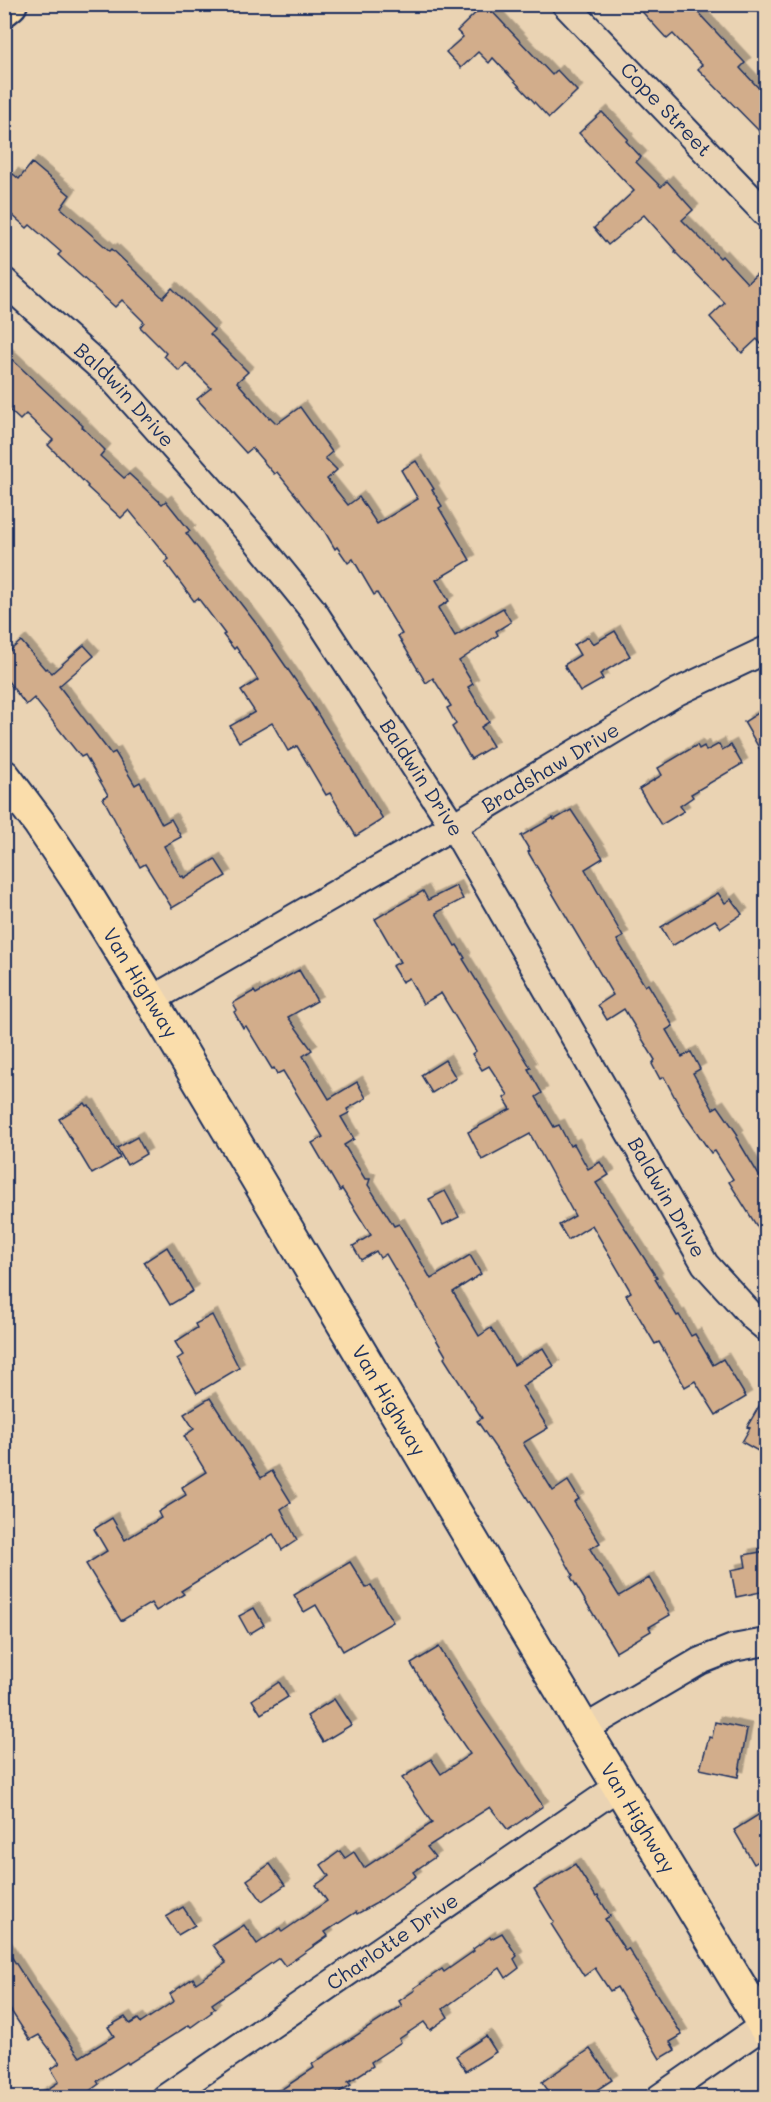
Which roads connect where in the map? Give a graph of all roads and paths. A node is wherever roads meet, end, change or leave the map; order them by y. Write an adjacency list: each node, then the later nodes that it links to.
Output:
1 (10, 4): 3 (highway)
2 (565, 4): 4 (street, Cope Street)
3 (4, 9)
4 (766, 214)
5 (4, 280): 8 (street, Baldwin Drive)
6 (766, 650): 8 (street, Bradshaw Drive)
7 (4, 777): 9 (main road, Van Highway)
8 (453, 826): 9 (street, Bradshaw Drive); 10 (street, Baldwin Drive)
9 (151, 1000): 12 (main road, Van Highway)
10 (766, 1328)
11 (766, 1642): 12 (street)
12 (584, 1729): 13 (main road, Van Highway)
13 (619, 1786): 14 (main road, Van Highway); 15 (street, Charlotte Drive)
14 (765, 2027): 16 (street)
15 (165, 2097)
16 (659, 2097)

